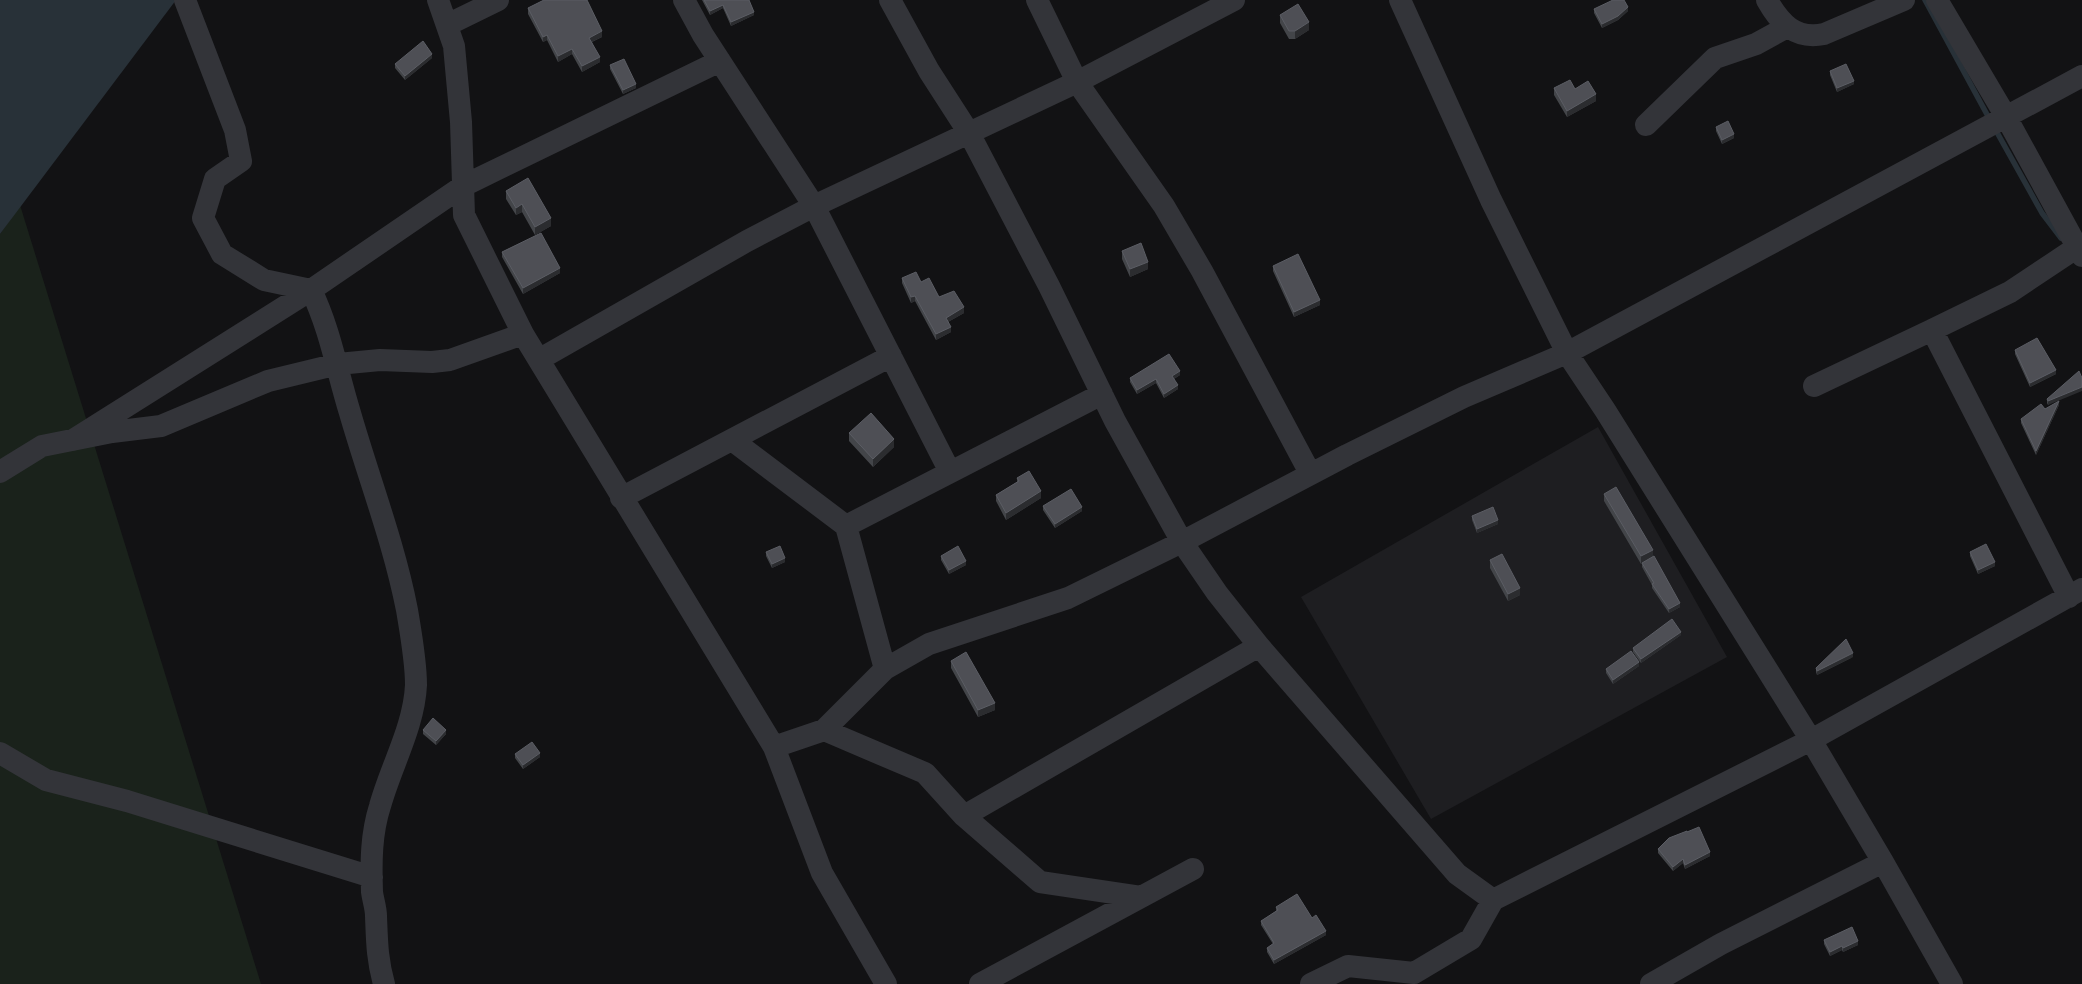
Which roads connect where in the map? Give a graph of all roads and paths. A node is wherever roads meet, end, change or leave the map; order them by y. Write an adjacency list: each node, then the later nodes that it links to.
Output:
1 (185, 0): 23 (street)
2 (438, 0): 12 (street)
3 (498, 0): 12 (street)
4 (684, 0): 14 (street)
5 (890, 0): 19 (street)
6 (1037, 0): 16 (street)
7 (1234, 0): 16 (street)
8 (1400, 0): 26 (street)
9 (1767, 0): 13 (street)
10 (1904, 0): 13 (street)
11 (1937, 0): 17 (street)
12 (447, 25): 20 (street)
13 (1787, 28): 18 (street)
14 (720, 61): 20 (street); 21 (street)
15 (2082, 76): 17 (street)
16 (1078, 82): 19 (street); 36 (street)
17 (2005, 116): 22 (street); 26 (street)
18 (1646, 125)
19 (969, 133): 21 (street); 31 (street)
20 (463, 186): 23 (street); 25 (street)
21 (814, 206): 27 (street); 28 (street)
22 (2080, 249): 24 (street)
23 (311, 290): 29 (street); 32 (street)
24 (1932, 330): 30 (street); 40 (street)
25 (523, 334): 28 (street); 29 (street)
26 (1567, 353): 36 (street); 44 (street)
27 (891, 356): 33 (street); 35 (street)
28 (540, 359): 37 (street)
29 (338, 364): 32 (street); 50 (street)
30 (1814, 386)
31 (1102, 394): 35 (street); 39 (street)
32 (73, 440): 34 (street)
33 (732, 440): 37 (street); 38 (street)
34 (0, 472)
35 (950, 472): 38 (street)
36 (1310, 473): 39 (street)
37 (621, 498): 45 (street)
38 (846, 526): 42 (street)
39 (1182, 542): 41 (street); 42 (street)
40 (2075, 593): 44 (street)
41 (1259, 646): 47 (street); 52 (street)
42 (885, 669): 43 (street)
43 (824, 730): 45 (street); 47 (street)
44 (1810, 740): 48 (street); 52 (street)
45 (774, 748): 55 (street)
46 (0, 753): 50 (street)
47 (964, 816): 51 (street)
48 (1883, 862): 58 (street); 59 (street)
49 (1193, 869): 51 (street)
50 (372, 877): 54 (street)
51 (1141, 897): 56 (street)
52 (1493, 900): 53 (street)
53 (1352, 975): 57 (street)
54 (384, 984)
55 (886, 984)
56 (980, 984)
57 (1312, 984)
58 (1651, 984)
59 (1952, 984)

